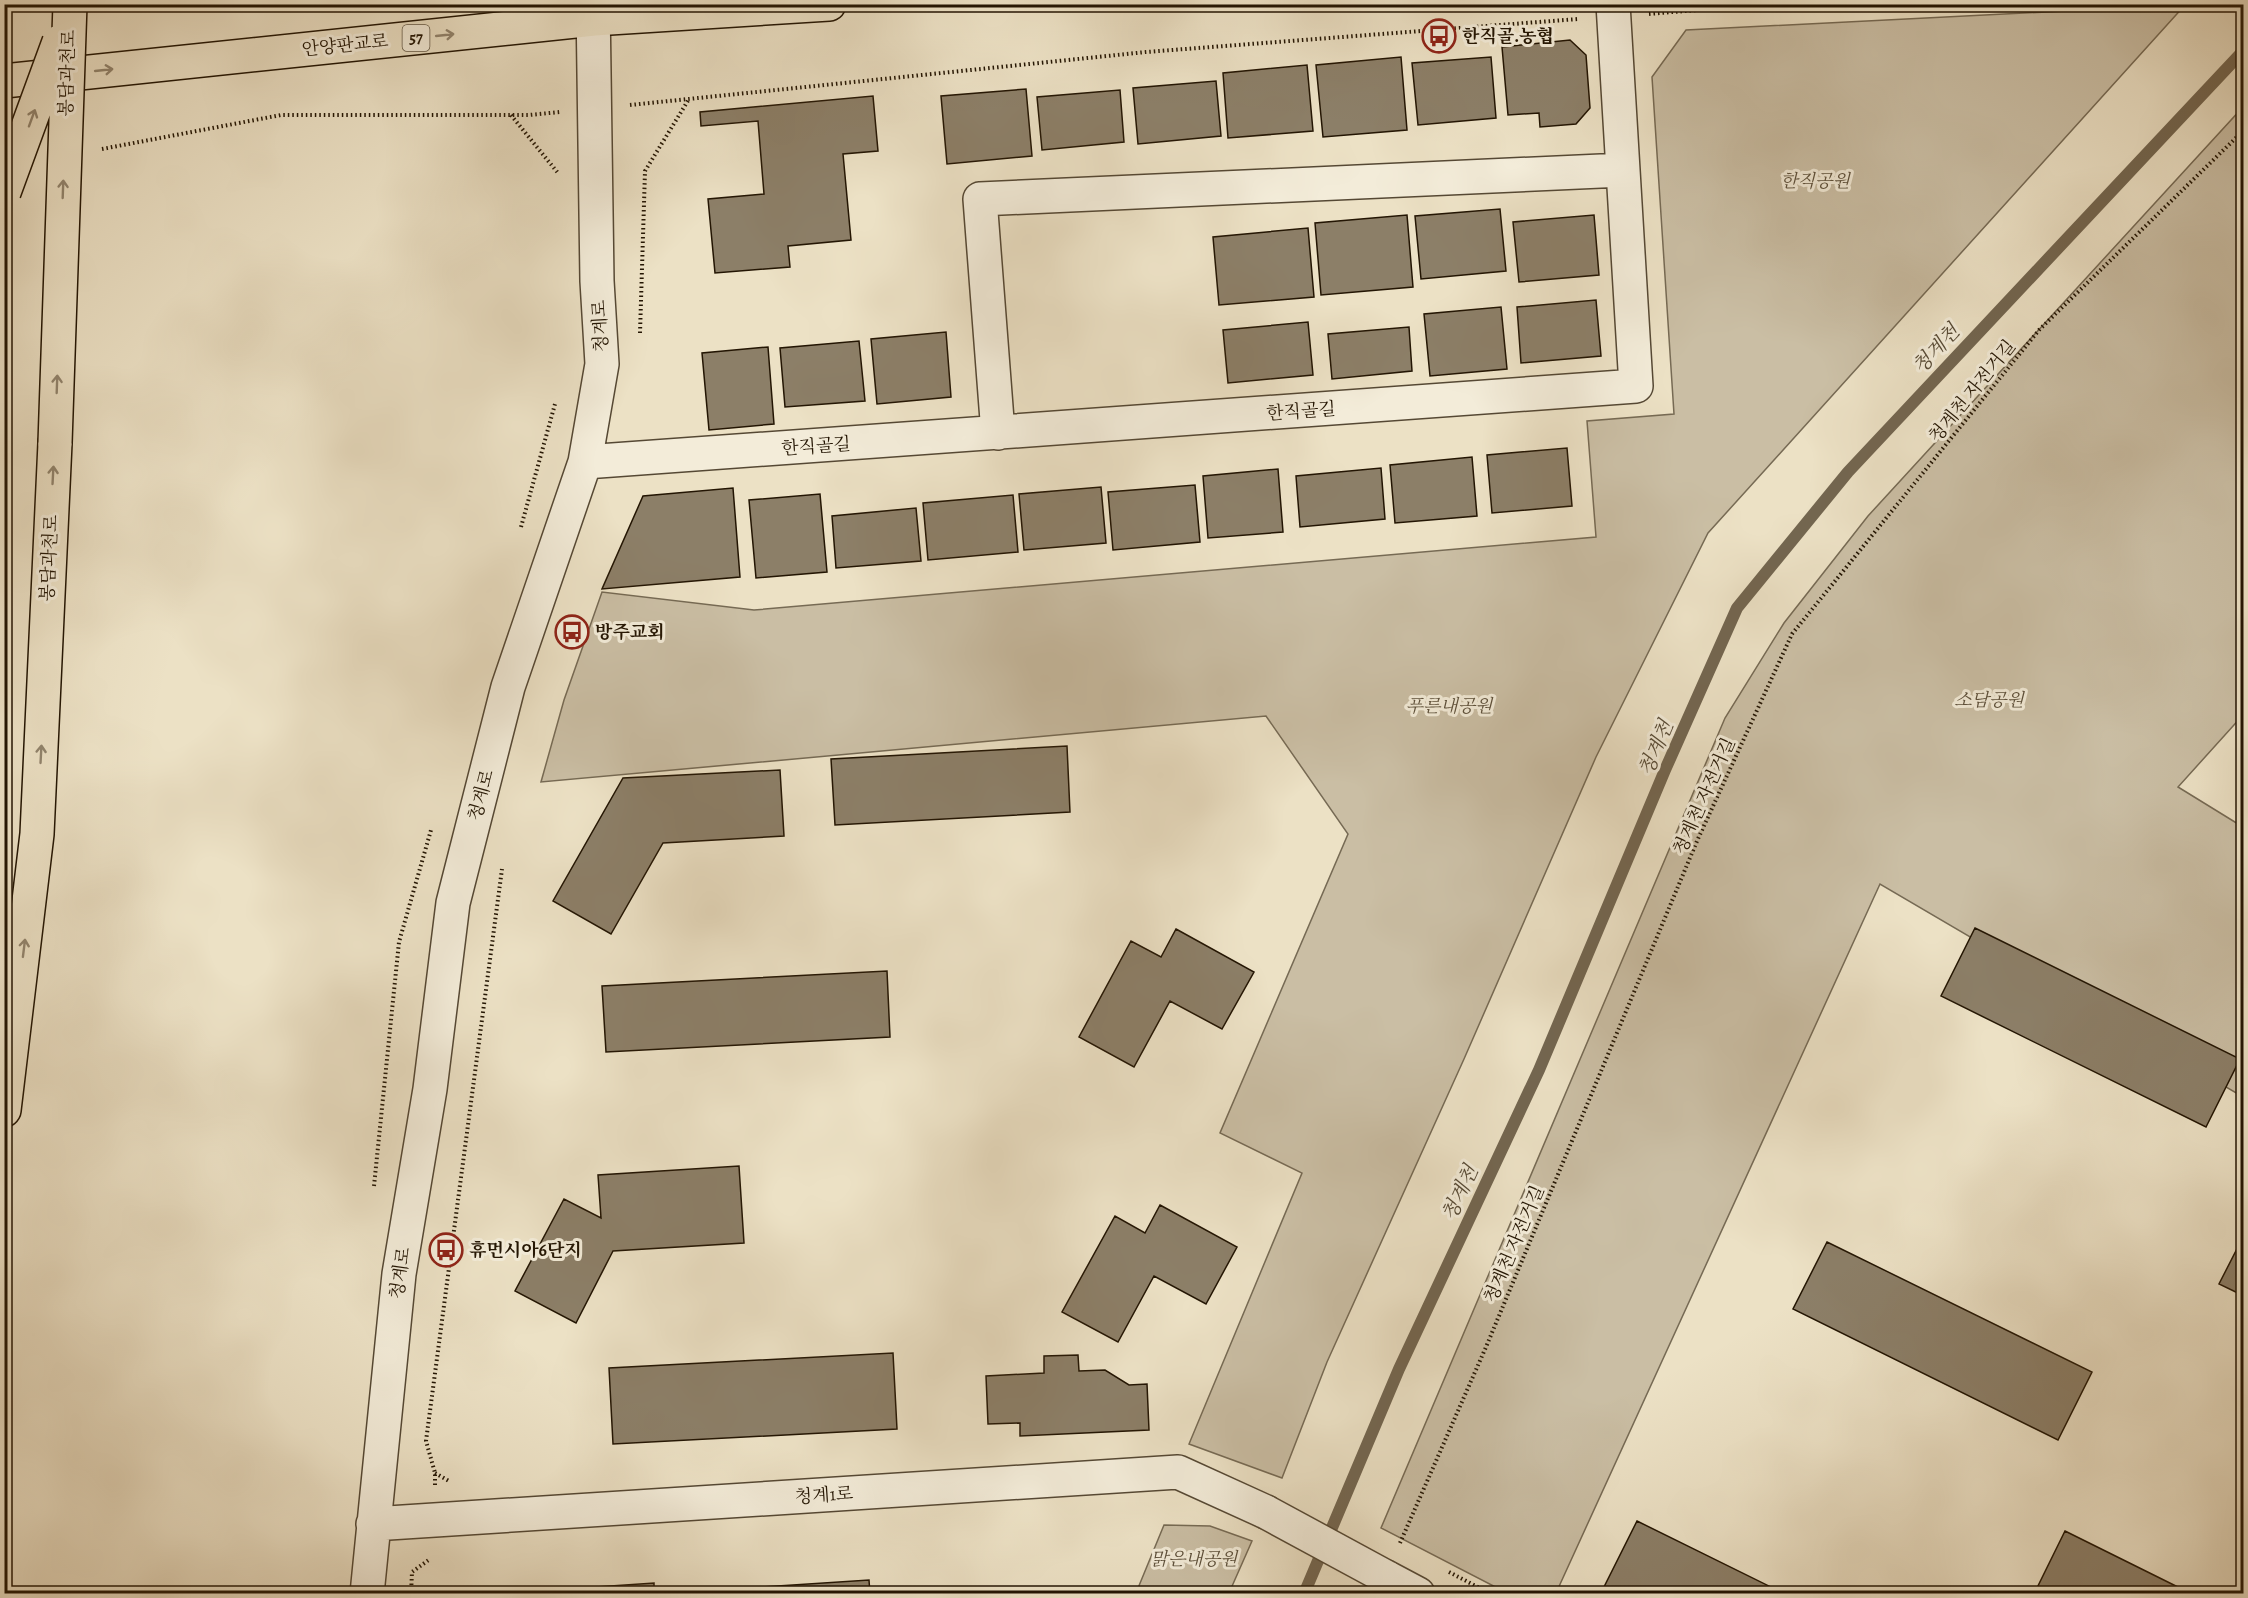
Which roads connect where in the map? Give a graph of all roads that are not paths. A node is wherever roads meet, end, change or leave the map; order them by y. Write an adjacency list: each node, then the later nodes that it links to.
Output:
1 (71, 4): 7 (main road, one-way to 1, bridge); 10 (main road, 봉담과천로, one-way to 1, bridge)
2 (829, 4): 4 (main road, 안양판교로 / 57)
3 (1613, 11): 6 (street, 한직골길)
4 (594, 12): 5 (main road, 안양판교로 / 57, one-way to 4); 9 (street, 청계로)
5 (4, 81)
6 (1623, 170): 8 (street, 한직골길); 8 (street)
7 (4, 192)
8 (998, 433): 9 (street, 한직골길)
9 (585, 462): 11 (street, 청계로)
10 (4, 1110)
11 (374, 1524): 12 (street, 청계로); 13 (street, 청계1로, bridge)
12 (367, 1593)
13 (1418, 1593)

